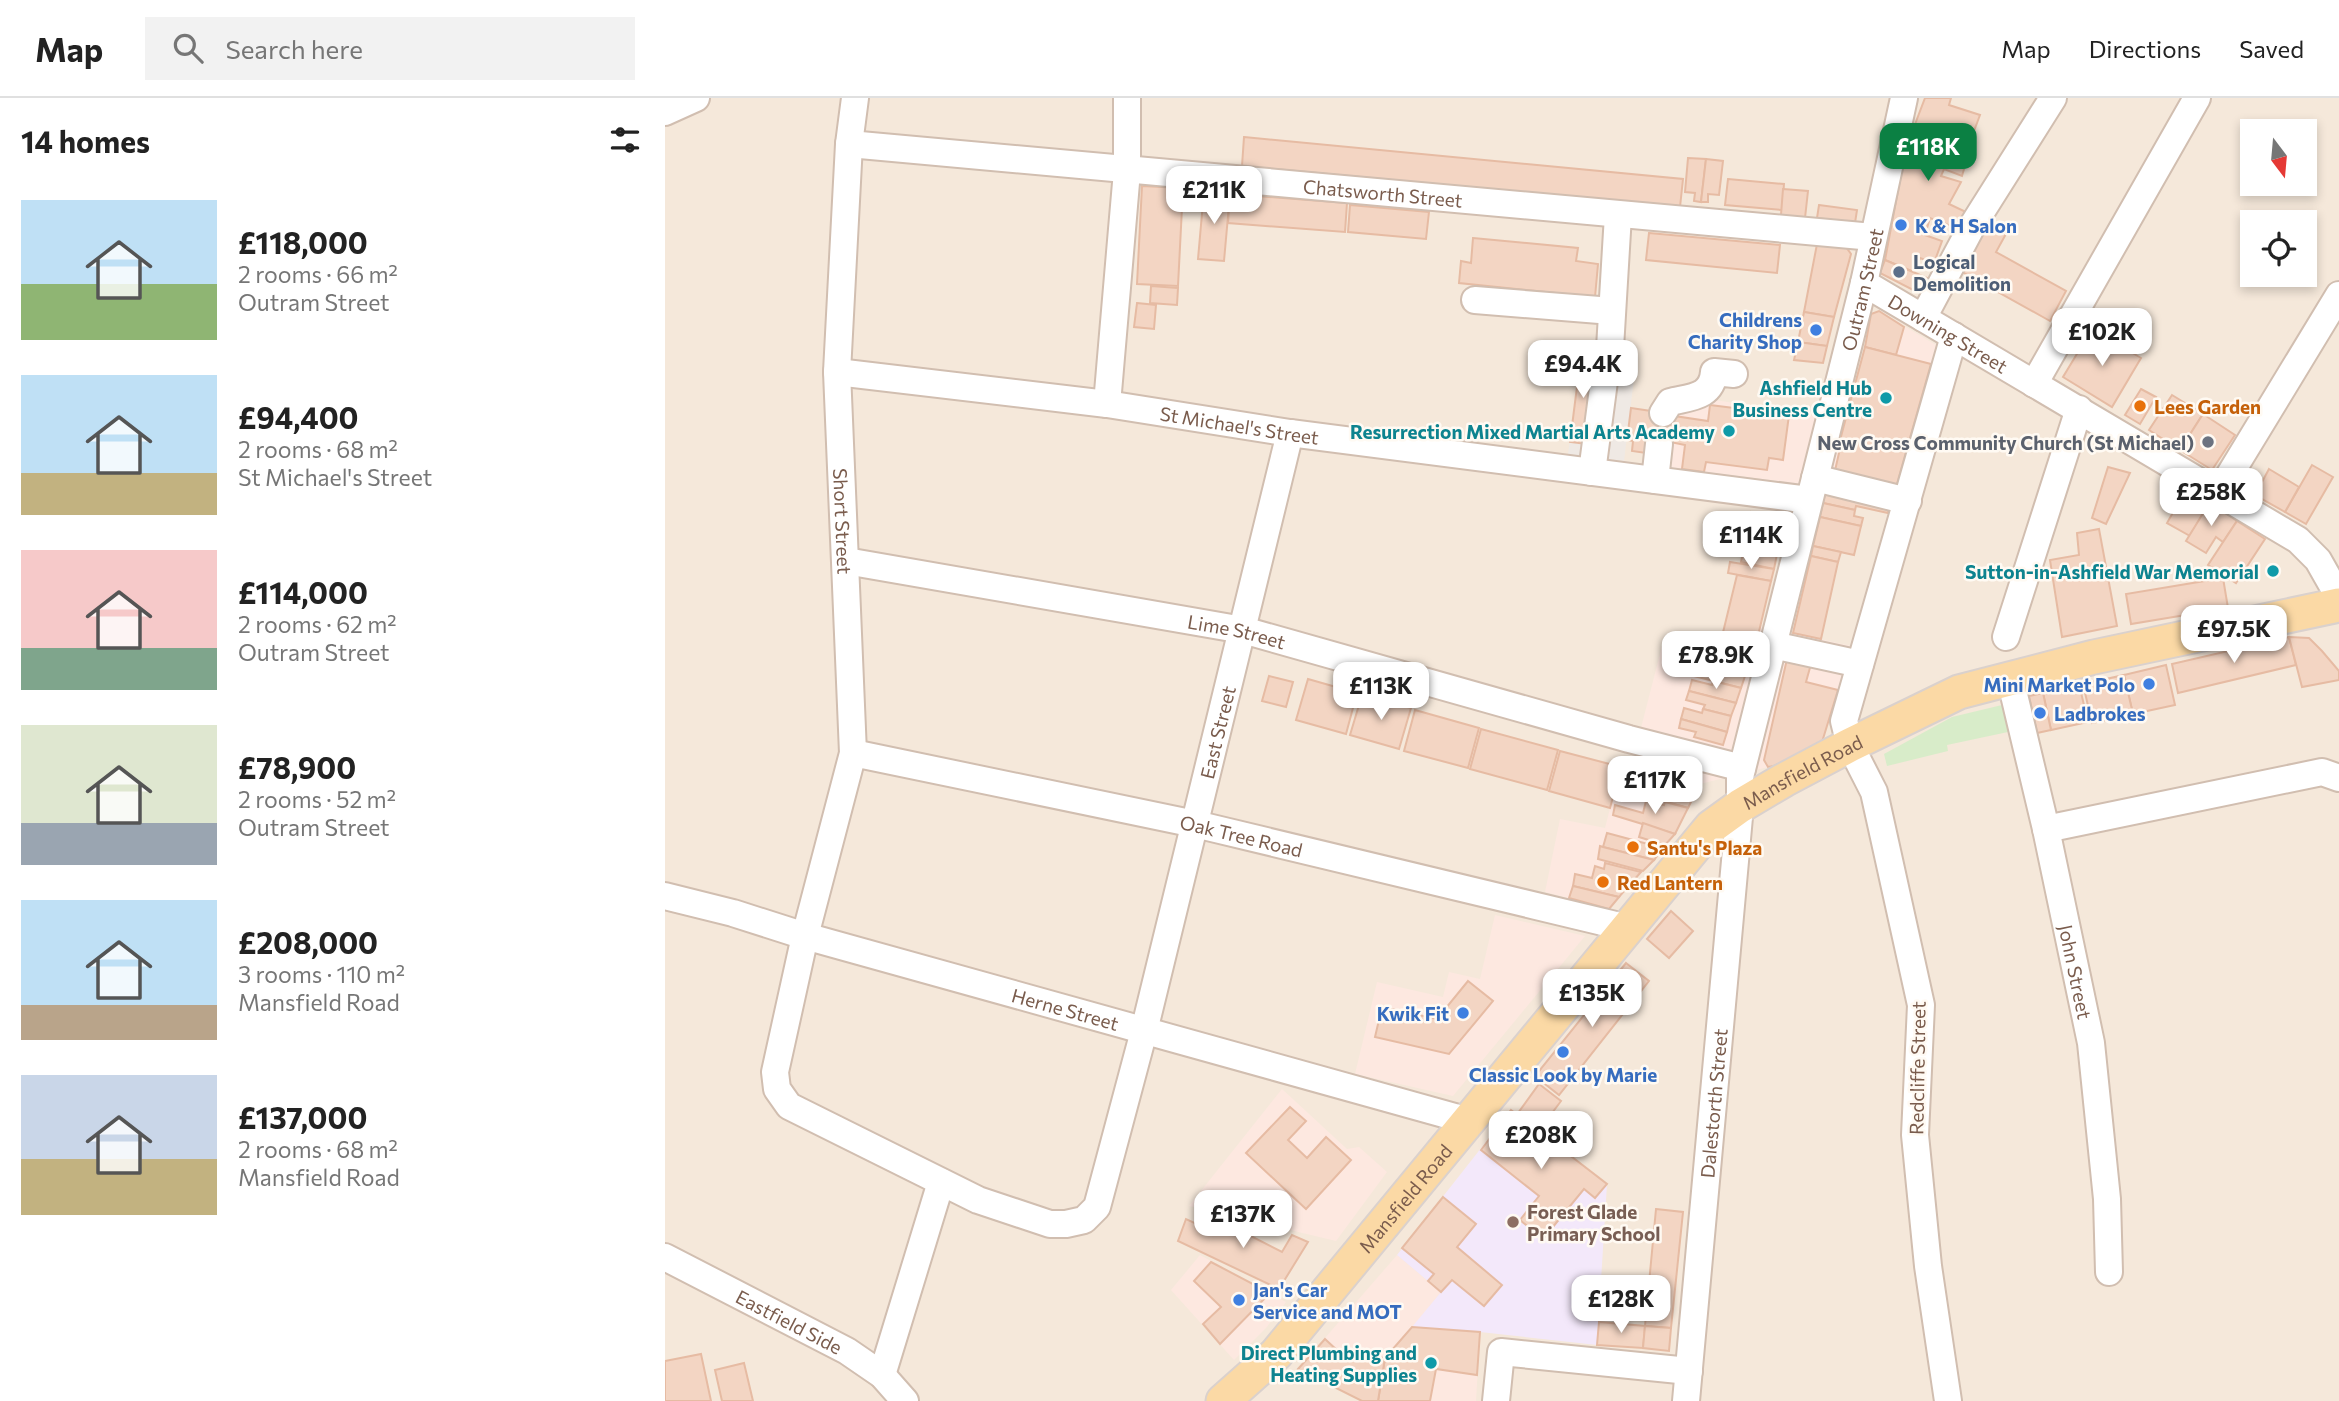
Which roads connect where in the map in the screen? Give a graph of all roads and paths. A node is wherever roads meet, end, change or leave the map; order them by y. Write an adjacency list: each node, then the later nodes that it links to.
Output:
1 (696, 98): 7 (street)
2 (855, 98): 8 (street, Short Street)
3 (1127, 98): 9 (street)
4 (1904, 98): 11 (street, Outram Street)
5 (2053, 98): 16 (street)
6 (2197, 98): 20 (street)
7 (665, 113)
8 (849, 144): 9 (street, Chatsworth Street); 18 (street, Short Street)
9 (1127, 171): 10 (street, Chatsworth Street); 21 (street)
10 (1609, 214): 11 (street, Chatsworth Street); 15 (street)
11 (1873, 237): 12 (street, Outram Street)
12 (1864, 284): 16 (street, Downing Street); 28 (street, Outram Street)
13 (2339, 295): 29 (street)
14 (1475, 300): 15 (street)
15 (1612, 311): 26 (street)
16 (1923, 318): 17 (street, Downing Street)
17 (1954, 336): 20 (street, Downing Street); 30 (street)
18 (837, 373): 21 (street, St Michael's Street); 31 (street, Short Street)
19 (1734, 374): 23 (street)
20 (2034, 384): 22 (street, Downing Street)
21 (1107, 404): 24 (street, St Michael's Street)
22 (2079, 409): 29 (street, Downing Street); 35 (street)
23 (1663, 413)
24 (1290, 433): 26 (street, St Michael's Street); 34 (street, East Street)
25 (1659, 444): 27 (street)
26 (1592, 472): 27 (street, St Michael's Street)
27 (1654, 480): 28 (street, St Michael's Street)
28 (1812, 489): 30 (street, St Michael's Street); 36 (street, Outram Street)
29 (2218, 494): 32 (street, Downing Street)
30 (1908, 501): 37 (street)
31 (846, 561): 34 (street, Lime Street); 40 (street, Short Street)
32 (2339, 597)
33 (2339, 605): 38 (main road, Mansfield Road)
34 (1243, 630): 41 (street, Lime Street); 44 (street, East Street)
35 (2006, 637)
36 (1773, 645): 37 (street); 41 (street, Outram Street)
37 (1860, 664): 39 (street)
38 (2010, 678): 39 (main road, Mansfield Road); 45 (street, John Street)
39 (1850, 744): 43 (main road, Mansfield Road); 60 (street, Redcliffe Street)
40 (853, 753): 44 (street, Oak Tree Road); 48 (street, Short Street)
41 (1742, 768): 43 (street, Outram Street)
42 (2339, 778): 45 (street)
43 (1740, 806): 47 (main road, Mansfield Road); 54 (street, Dalestorth Street)
44 (1195, 824): 47 (street, Oak Tree Road); 49 (street, East Street)
45 (2046, 829): 53 (street, John Street)
46 (665, 896): 48 (street, Herne Street)
47 (1628, 928): 50 (main road, Mansfield Road)
48 (805, 936): 49 (street, Herne Street); 51 (street, Short Street)
49 (1144, 1031): 50 (street, Herne Street); 51 (street, East Street)
50 (1469, 1121): 57 (main road, Mansfield Road)
51 (941, 1182): 55 (street)
52 (665, 1257): 55 (street, Eastfield Side)
53 (2109, 1272)
54 (1689, 1371): 58 (street); 59 (street, Dalestorth Street)
55 (882, 1375): 56 (street, Eastfield Side)
56 (905, 1401)
57 (1223, 1401)
58 (1496, 1401)
59 (1686, 1401)
60 (1948, 1401)

